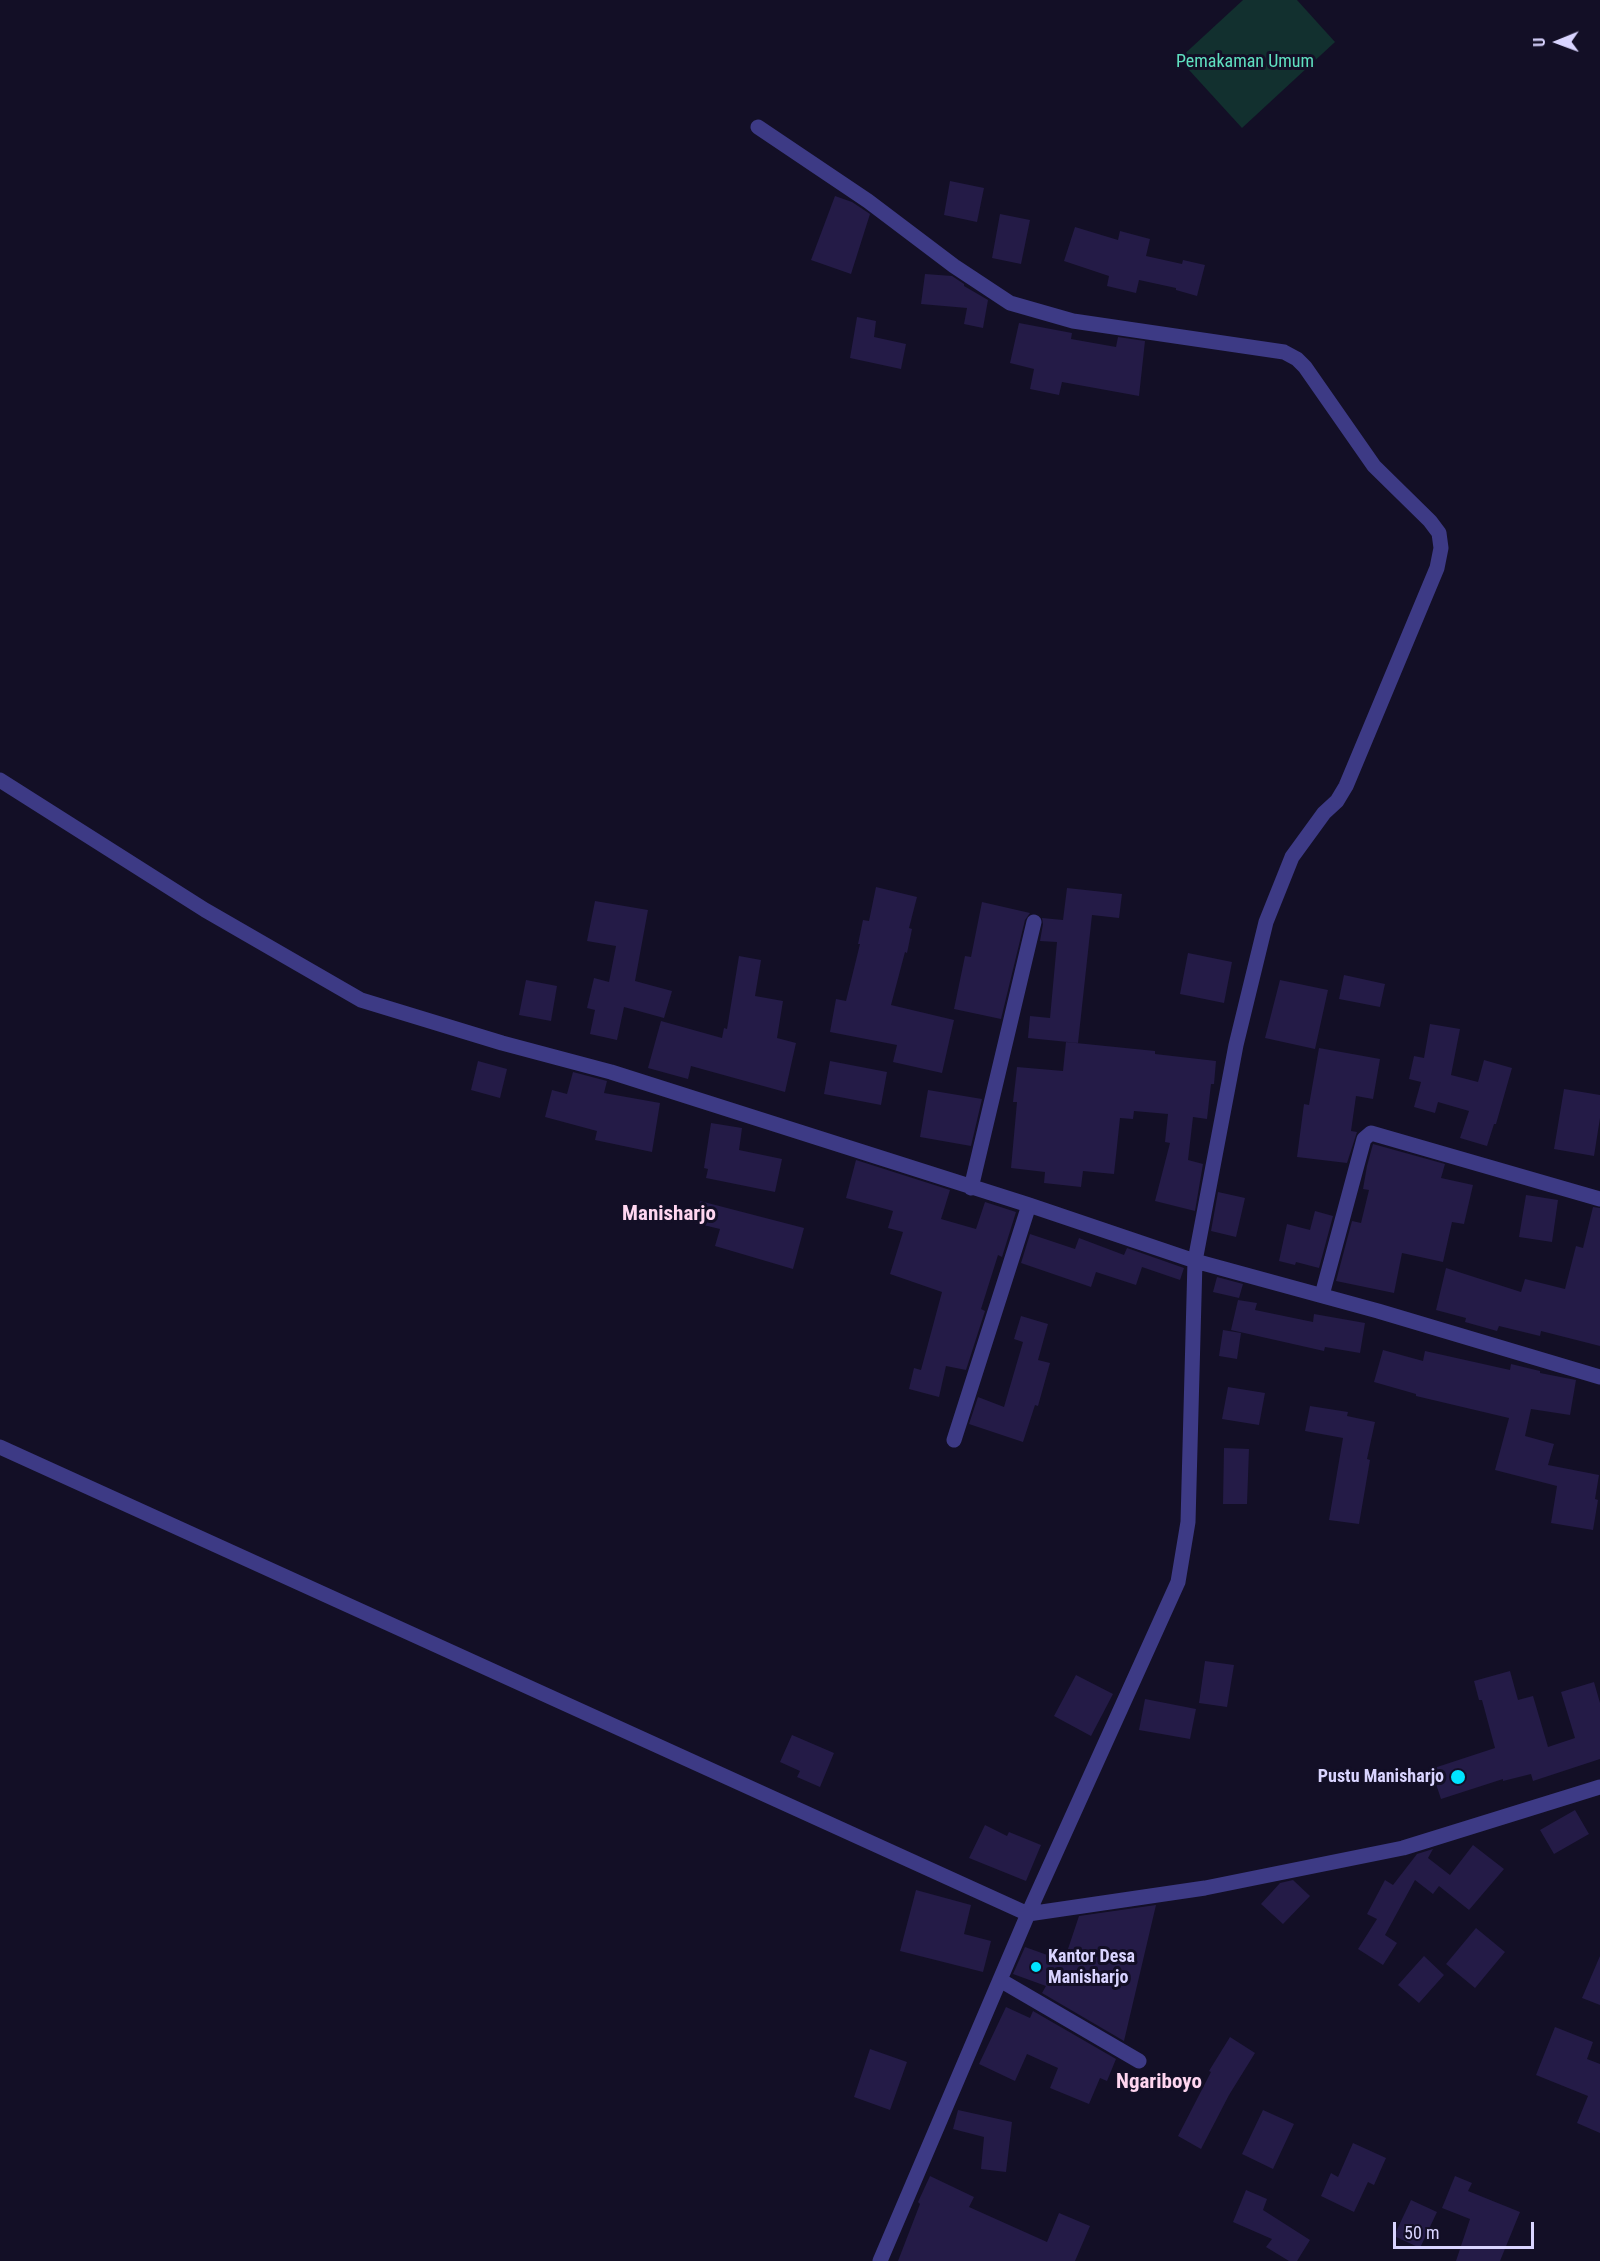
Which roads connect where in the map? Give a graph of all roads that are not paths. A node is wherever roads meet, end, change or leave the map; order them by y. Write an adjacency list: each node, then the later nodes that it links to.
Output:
1 (758, 127): 7 (street)
2 (0, 780): 4 (street)
3 (1034, 922): 4 (street)
4 (971, 1188): 6 (street)
5 (1600, 1199): 8 (street)
6 (1029, 1205): 7 (street); 10 (street)
7 (1195, 1261): 8 (street); 13 (street)
8 (1322, 1295): 9 (street)
9 (1600, 1377)
10 (954, 1440)
11 (0, 1447): 13 (street)
12 (1600, 1787): 13 (street)
13 (1028, 1914): 14 (street)
14 (1000, 1980): 15 (street); 16 (street)
15 (1139, 2061)
16 (880, 2261)

